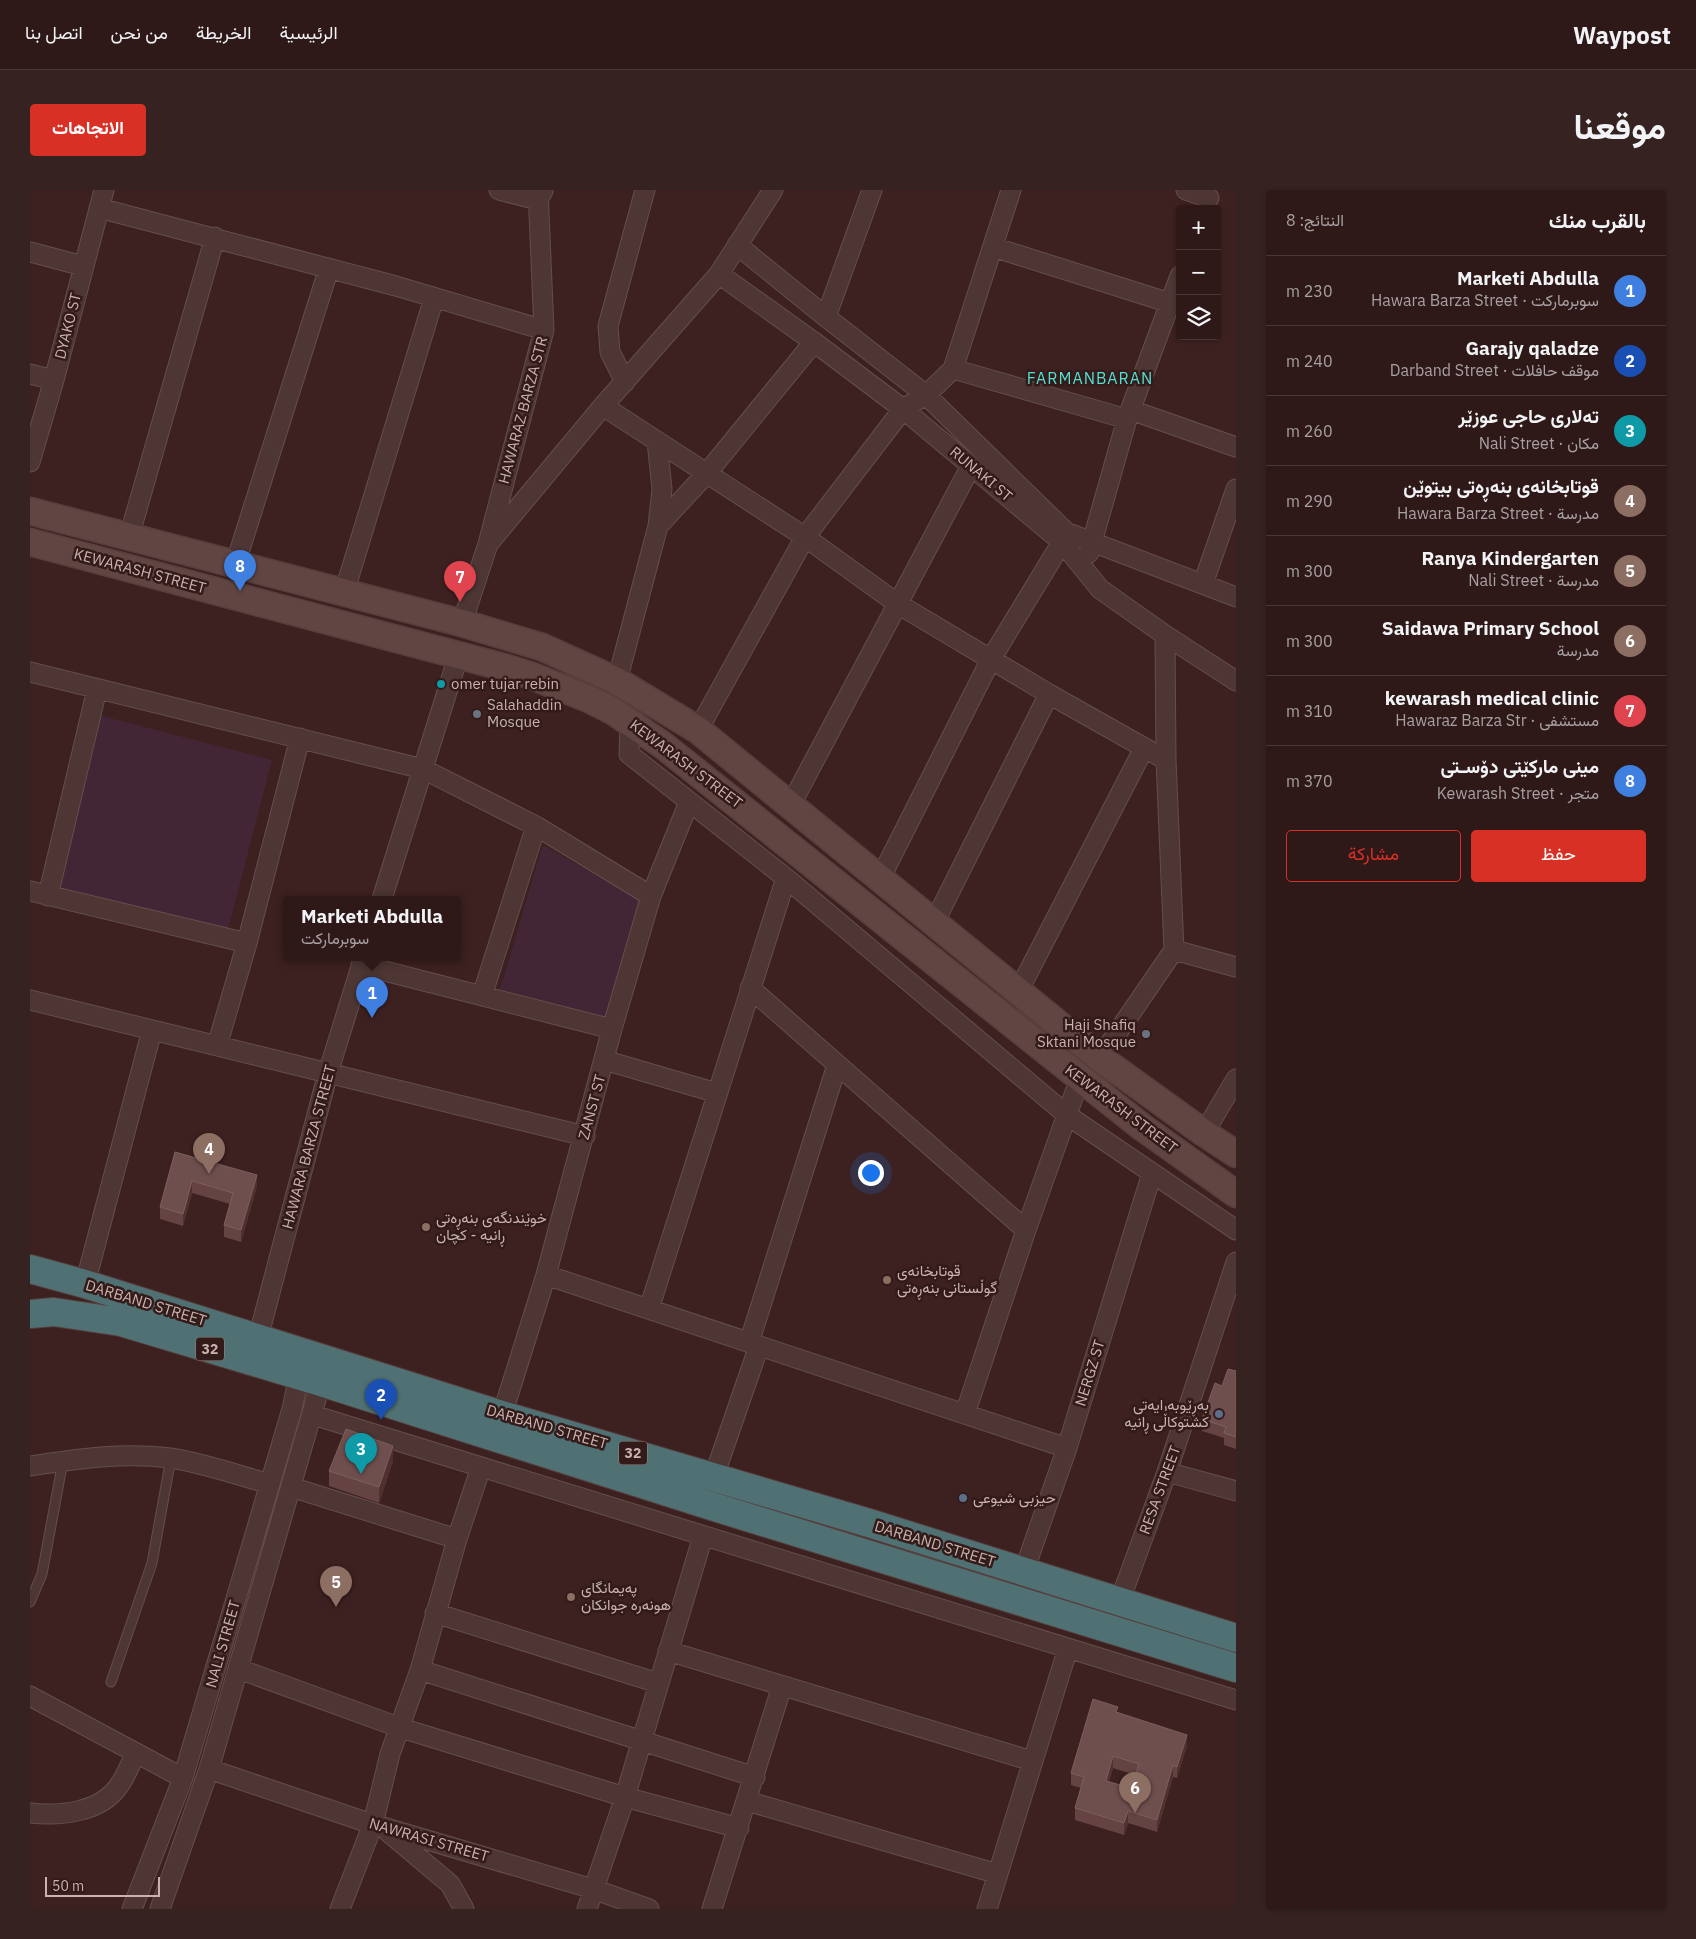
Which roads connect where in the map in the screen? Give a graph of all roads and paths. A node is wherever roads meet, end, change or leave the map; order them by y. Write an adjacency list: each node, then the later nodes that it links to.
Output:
1 (498, 190): 7 (street)
2 (645, 190): 26 (street)
3 (773, 190): 11 (street)
4 (872, 190): 20 (street)
5 (1012, 190): 12 (street)
6 (1186, 190): 9 (street)
7 (540, 193): 21 (street, HAWARAZ BARZA STR)
8 (102, 199): 10 (street); 14 (street, DYAKO ST)
9 (1208, 199)
10 (215, 237): 15 (street); 39 (street)
11 (737, 245): 16 (street); 20 (street, RUNAKI ST)
12 (993, 247): 19 (street); 23 (street)
13 (30, 252): 14 (street)
14 (83, 266): 25 (street, DYAKO ST)
15 (328, 268): 18 (street); 45 (street)
16 (719, 274): 22 (street, RUNAKI ST); 26 (street)
17 (1176, 287): 19 (street)
18 (434, 298): 21 (street); 48 (street)
19 (1170, 303): 30 (street)
20 (826, 318): 27 (street, RUNAKI ST)
21 (544, 330): 44 (street, HAWARAZ BARZA STR)
22 (814, 342): 29 (street, RUNAKI ST); 35 (street)
23 (953, 369): 27 (street); 30 (street)
24 (30, 374): 25 (street)
25 (54, 380): 33 (street, DYAKO ST)
26 (625, 382): 28 (street)
27 (926, 395): 29 (street); 41 (street, RUNAKI ST)
28 (602, 406): 31 (street); 44 (street)
29 (903, 409): 34 (street, RUNAKI ST); 40 (street)
30 (1129, 415): 32 (street); 43 (street)
31 (657, 441): 35 (street); 38 (street)
32 (1236, 447)
33 (30, 462)
34 (971, 466): 41 (street, RUNAKI ST); 50 (street)
35 (707, 474): 38 (street); 40 (street)
36 (1236, 488): 47 (street)
37 (30, 511): 39 (main road, KEWARASH STREET)
38 (658, 526): 56 (street)
39 (129, 537): 45 (main road, KEWARASH STREET)
40 (805, 537): 50 (street); 61 (street)
41 (1064, 537): 43 (street); 46 (street, RUNAKI ST); 54 (street)
42 (30, 542): 53 (main road, KEWARASH STREET)
43 (1093, 542): 46 (street); 47 (street)
44 (488, 544): 51 (street, HAWARAZ BARZA STR)
45 (235, 565): 48 (main road, KEWARASH STREET)
46 (1083, 568): 52 (street, RUNAKI ST)
47 (1203, 584): 49 (street)
48 (344, 592): 51 (main road, KEWARASH STREET)
49 (1236, 597)
50 (898, 604): 54 (street); 67 (street)
51 (462, 623): 56 (main road, KEWARASH STREET)
52 (1165, 635): 57 (street, RUNAKI ST); 64 (street)
53 (458, 656): 60 (main road, KEWARASH STREET); 65 (street)
54 (991, 659): 59 (street); 70 (street)
55 (30, 672): 58 (street)
56 (617, 681): 61 (main road, KEWARASH STREET)
57 (1236, 681)
58 (98, 689): 62 (street); 72 (street)
59 (1049, 694): 63 (street); 75 (street)
60 (630, 721): 66 (street); 91 (main road, KEWARASH STREET)
61 (698, 730): 67 (main road, KEWARASH STREET)
62 (300, 738): 65 (street); 76 (street)
63 (1144, 748): 64 (street); 81 (street)
64 (1166, 760): 77 (street)
65 (423, 769): 68 (street); 73 (street)
66 (689, 802): 69 (street); 74 (street, ZANST ST)
67 (790, 806): 70 (main road, KEWARASH STREET)
68 (536, 826): 74 (street); 82 (street)
69 (786, 878): 80 (street); 95 (street)
70 (880, 879): 75 (main road, KEWARASH STREET)
71 (30, 891): 72 (street)
72 (48, 896): 76 (street)
73 (383, 896)
74 (651, 896): 84 (street, ZANST ST)
75 (934, 923): 81 (main road, KEWARASH STREET)
76 (247, 943): 86 (street)
77 (1174, 950): 79 (street); 87 (street)
78 (363, 961): 82 (street); 90 (street, HAWARA BARZA STREET)
79 (1236, 967)
80 (750, 988): 89 (street); 93 (street)
81 (1018, 992): 87 (main road, KEWARASH STREET)
82 (482, 996): 84 (street)
83 (30, 1000): 85 (street)
84 (612, 1029): 88 (street, ZANST ST)
85 (152, 1030): 86 (street); 107 (street)
86 (217, 1046): 90 (street)
87 (1100, 1058): 94 (main road, KEWARASH STREET)
88 (604, 1060): 93 (street); 98 (street, ZANST ST)
89 (837, 1065): 102 (street); 111 (street)
90 (328, 1073): 98 (street); 110 (street, HAWARA BARZA STREET)
91 (1080, 1078): 95 (street); 96 (main road, KEWARASH STREET)
92 (1236, 1079): 97 (street)
93 (717, 1093): 108 (street)
94 (1162, 1102): 96 (main road); 97 (main road, KEWARASH STREET)
95 (1067, 1115): 100 (street); 102 (street)
96 (1142, 1127): 101 (main road, KEWARASH STREET)
97 (1204, 1133): 99 (main road, KEWARASH STREET)
98 (585, 1136): 106 (street, ZANST ST)
99 (1236, 1154)
100 (1152, 1173): 103 (street); 116 (street, NERGZ ST)
101 (1236, 1194)
102 (1026, 1230): 114 (street)
103 (1236, 1230)
104 (1236, 1262): 121 (street, RESA STREET)
105 (30, 1269): 107 (highway, DARBAND STREET / 32)
106 (546, 1275): 108 (street); 113 (street, ZANST ST)
107 (85, 1284): 110 (highway, DARBAND STREET / 32)
108 (649, 1310): 111 (street)
109 (30, 1314): 112 (highway, DARBAND STREET / 32)
110 (258, 1338): 113 (highway, DARBAND STREET / 32)
111 (754, 1345): 114 (street); 122 (street)
112 (310, 1378): 115 (street, NALI STREET); 123 (street, NALI STREET); 135 (highway, DARBAND STREET / 32)
113 (502, 1414): 122 (highway, DARBAND STREET / 32)
114 (965, 1414): 116 (street)
115 (313, 1415): 120 (street); 124 (street, NALI STREET)
116 (1067, 1448): 128 (street, NERGZ ST)
117 (171, 1458): 118 (street); 123 (street); 138 (lane)
118 (63, 1461): 119 (street); 129 (lane)
119 (30, 1466)
120 (480, 1467): 126 (street); 127 (street)
121 (1167, 1472): 125 (street); 130 (street, RESA STREET)
122 (714, 1476): 128 (highway, DARBAND STREET / 32)
123 (270, 1484): 149 (street, NALI STREET)
124 (291, 1487): 127 (street); 136 (street, NALI STREET)
125 (1236, 1491)
126 (703, 1536): 133 (street); 134 (street)
127 (456, 1539): 131 (street)
128 (1024, 1571): 130 (highway, DARBAND STREET / 32)
129 (30, 1602)
130 (1119, 1603): 132 (highway, DARBAND STREET / 32)
131 (435, 1613): 137 (street); 139 (street)
132 (1236, 1638)
133 (1068, 1648): 142 (street); 146 (street)
134 (668, 1651): 139 (street); 140 (street)
135 (1236, 1668)
136 (238, 1669): 143 (street); 147 (street, NALI STREET)
137 (420, 1670): 143 (street); 144 (street)
138 (111, 1682)
139 (658, 1683): 144 (street)
140 (782, 1686): 146 (street); 148 (street)
141 (30, 1696): 145 (street)
142 (1236, 1700)
143 (401, 1728): 150 (street); 153 (street)
144 (640, 1742): 148 (street); 150 (street)
145 (136, 1753): 149 (street); 152 (street)
146 (1032, 1762): 155 (street)
147 (209, 1769): 153 (street, NAWRASI STREET); 158 (street, NALI STREET)
148 (754, 1776): 151 (street)
149 (183, 1778): 157 (street, NALI STREET)
150 (625, 1797): 154 (street); 156 (street)
151 (747, 1801): 154 (street); 155 (street)
152 (30, 1813)
153 (378, 1825): 156 (street, NAWRASI STREET); 159 (street); 160 (street)
154 (739, 1828): 163 (street)
155 (998, 1874): 164 (street)
156 (593, 1889): 161 (street); 162 (street, NAWRASI STREET)
157 (132, 1909)
158 (160, 1909)
159 (340, 1909)
160 (464, 1909)
161 (587, 1909)
162 (649, 1909)
163 (712, 1909)
164 (987, 1909)

